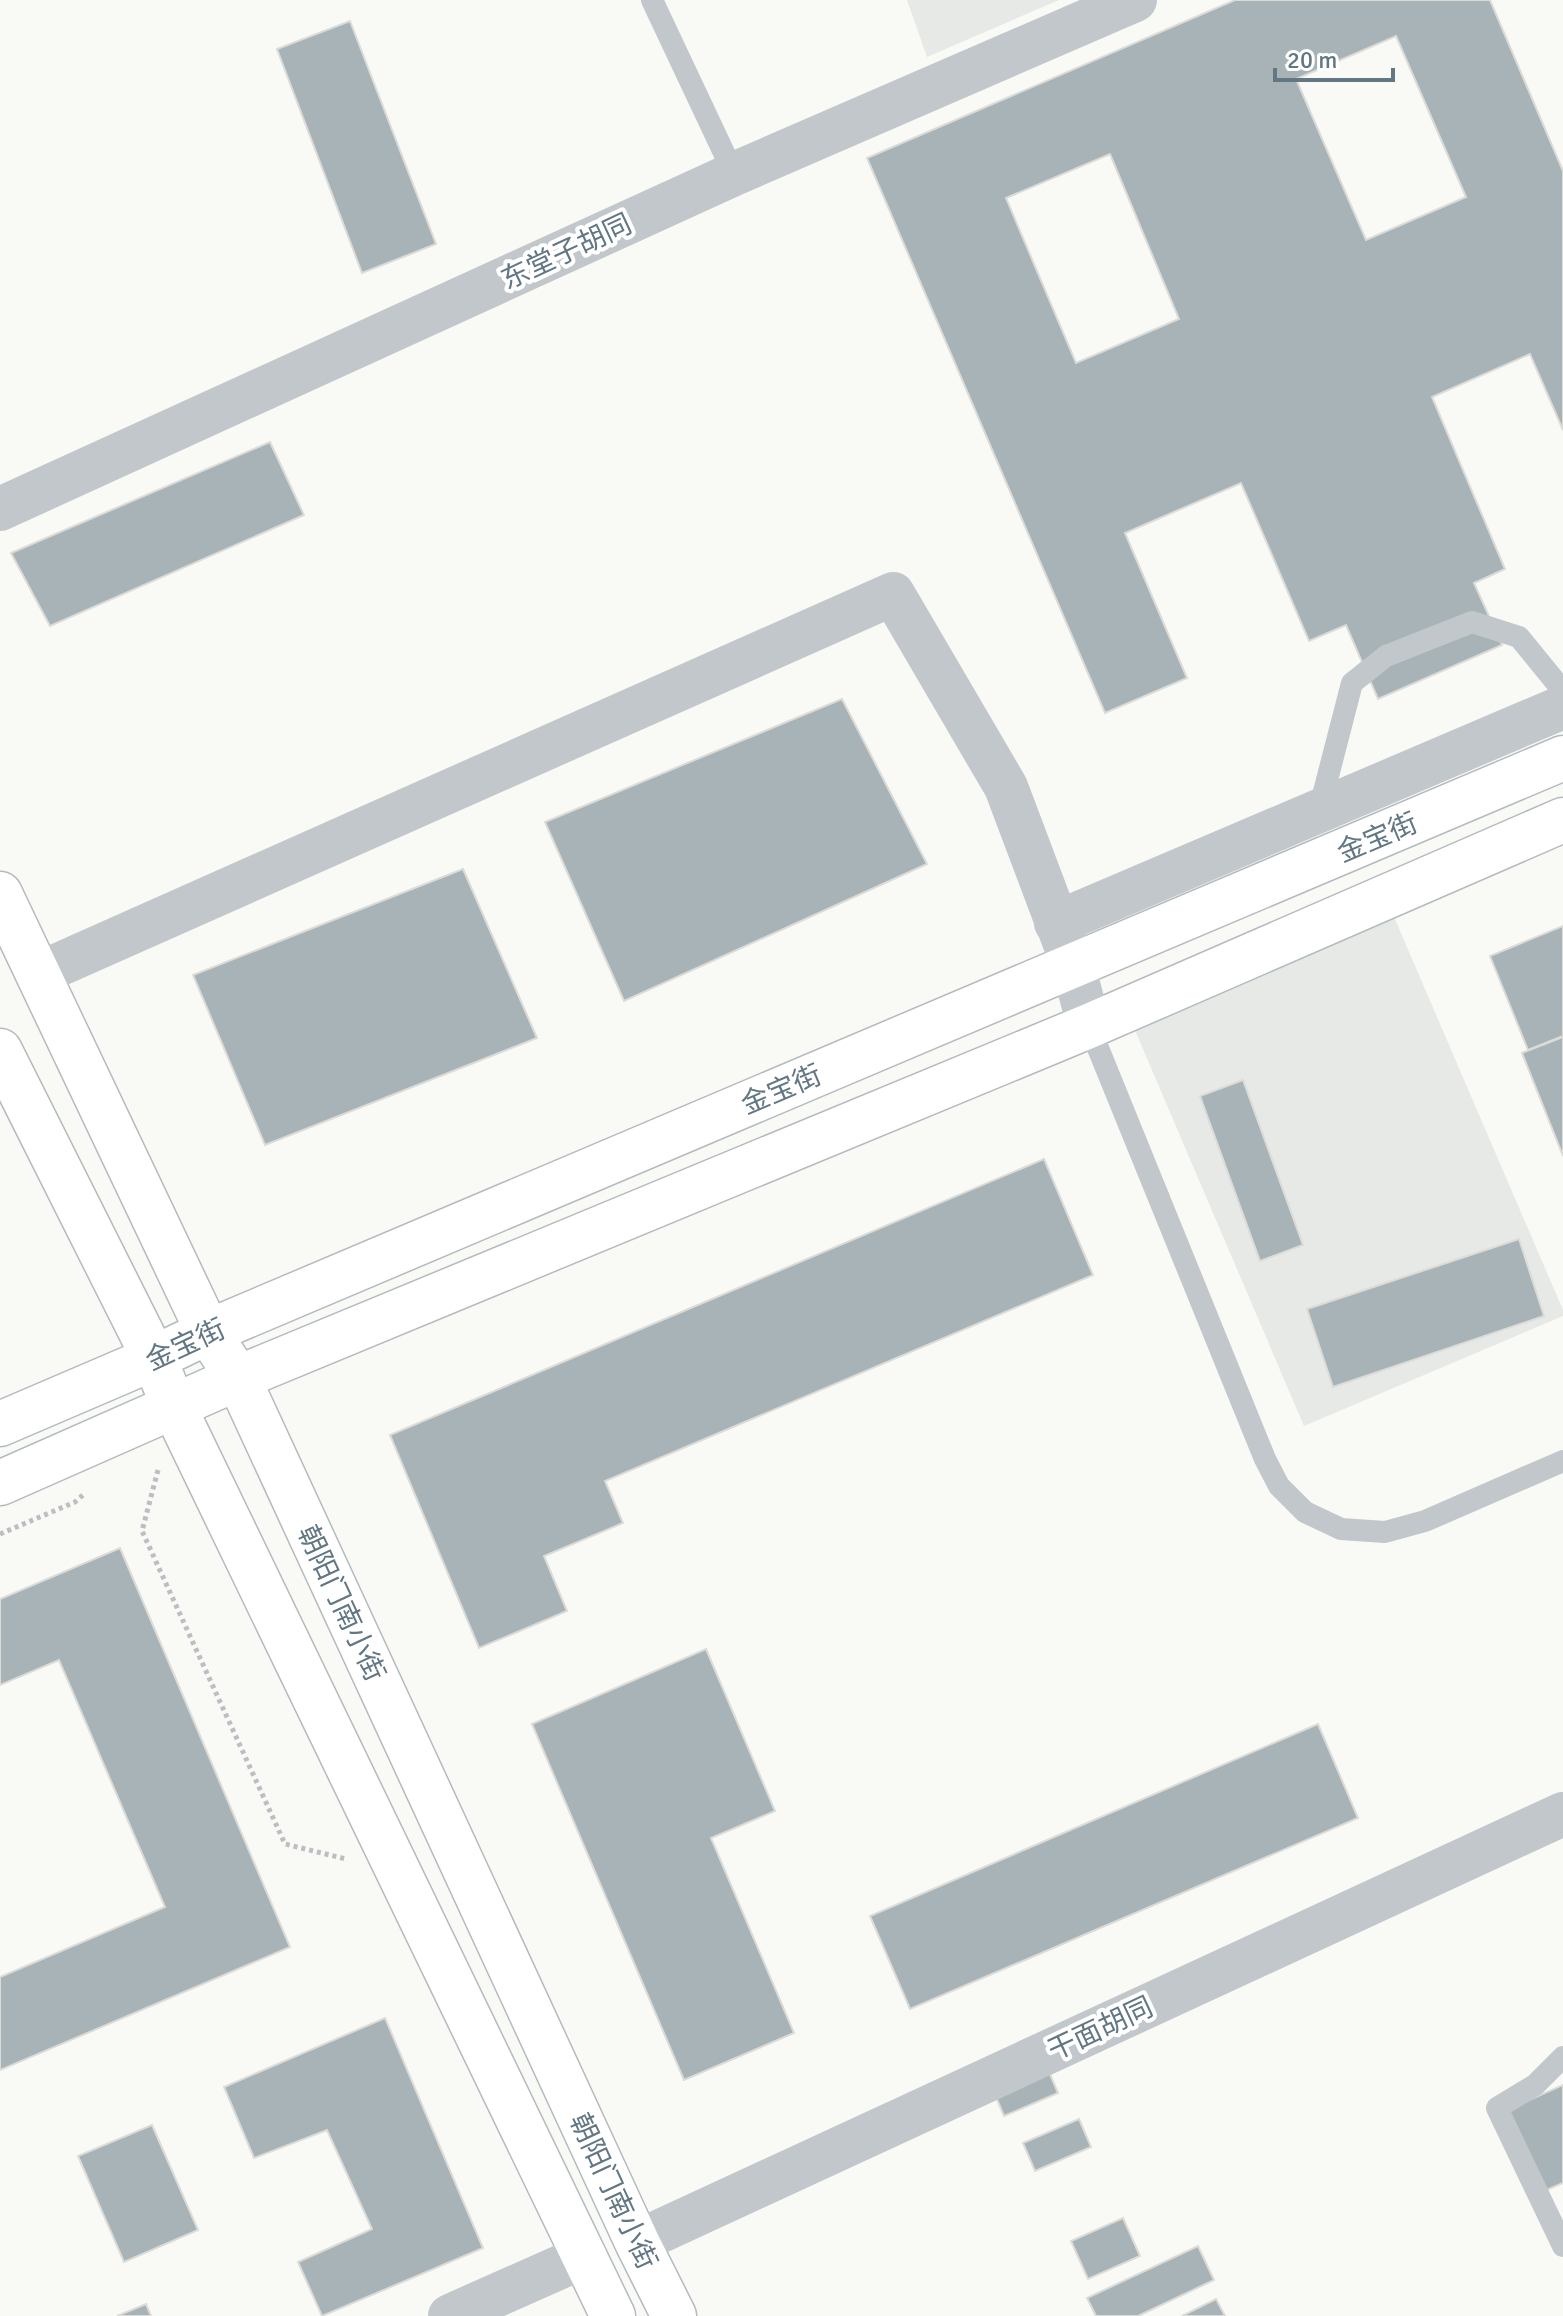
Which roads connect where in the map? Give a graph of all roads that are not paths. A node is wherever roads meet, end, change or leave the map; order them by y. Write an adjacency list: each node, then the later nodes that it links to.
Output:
1 (652, 0): 3 (lane)
2 (1135, 0): 3 (street, 东堂子胡同)
3 (734, 174): 4 (street, 东堂子胡同)
4 (0, 509)
5 (1563, 691): 8 (lane)
6 (1563, 707): 8 (street)
7 (1563, 758): 12 (main road, 金宝街)
8 (1319, 811): 11 (street)
9 (1563, 820): 14 (main road, 金宝街)
10 (0, 894): 13 (main road, 朝阳门南小街)
11 (1056, 923): 12 (street); 13 (street)
12 (1073, 965): 14 (street); 16 (main road, 金宝街)
13 (38, 974): 16 (main road, 朝阳门南小街)
14 (1089, 1026): 18 (main road, 金宝街); 21 (lane)
15 (0, 1051): 17 (main road, 朝阳门南小街)
16 (208, 1332): 17 (main road, 金宝街); 18 (main road, 朝阳门南小街)
17 (154, 1358): 19 (main road, 朝阳门南小街); 20 (main road, 金宝街)
18 (238, 1378): 19 (main road, 金宝街); 25 (main road, 朝阳门南小街)
19 (174, 1407): 22 (main road, 金宝街); 27 (main road, 朝阳门南小街)
20 (0, 1424)
21 (1563, 1461)
22 (0, 1483)
23 (1563, 1814): 25 (street, 干面胡同)
24 (1563, 2057): 26 (lane)
25 (637, 2242): 30 (main road, 朝阳门南小街)
26 (1563, 2246)
27 (585, 2256): 28 (street); 29 (main road, 朝阳门南小街)
28 (450, 2316)
29 (613, 2316)
30 (674, 2316)

